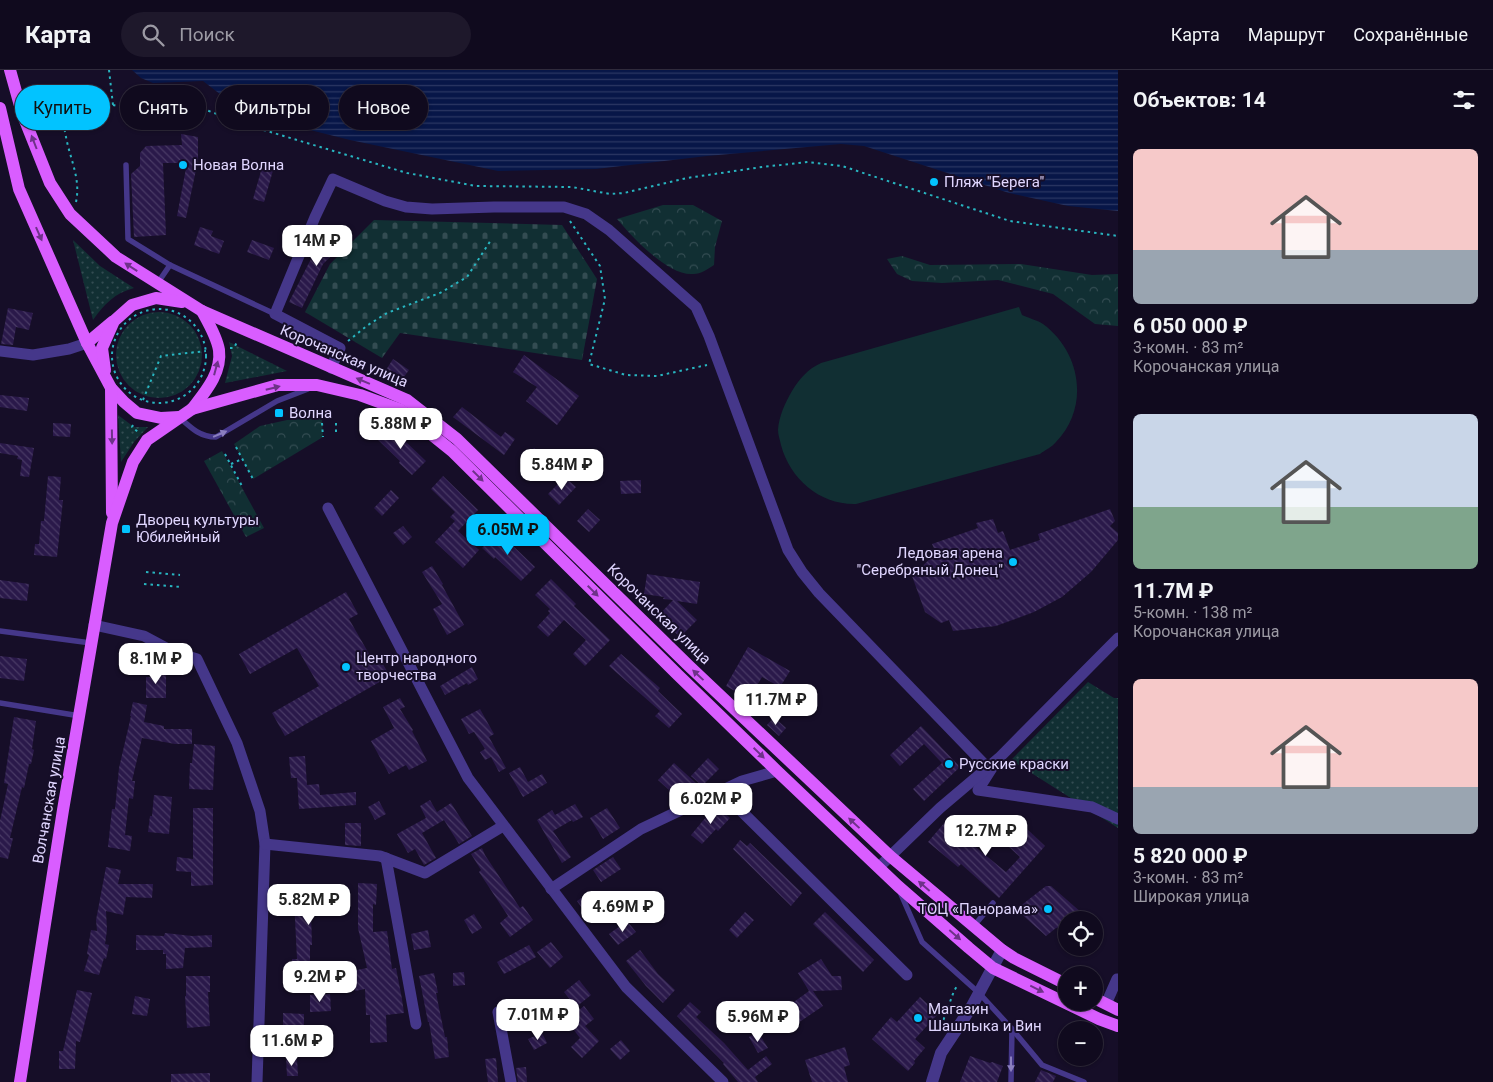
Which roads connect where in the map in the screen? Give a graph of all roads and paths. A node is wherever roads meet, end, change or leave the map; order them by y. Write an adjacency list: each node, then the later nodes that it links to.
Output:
1 (10, 70): 11 (main road, Корочанская улица, one-way to 1)
2 (110, 70): 3 (path)
3 (113, 105): 6 (path); 8 (path)
4 (1, 113): 17 (main road, one-way to 17)
5 (126, 165): 10 (lane)
6 (76, 204)
7 (564, 207): 14 (street); 21 (street); 21 (path)
8 (1118, 236)
9 (490, 240): 18 (path)
10 (170, 265): 11 (lane); 14 (lane)
11 (157, 284): 12 (main road, Корочанская улица)
12 (187, 302): 13 (main road, Корочанская улица); 15 (main road)
13 (202, 310): 16 (main road, Корочанская улица); 19 (main road)
14 (275, 314): 18 (street)
15 (114, 321): 17 (main road); 23 (main road)
16 (244, 330): 19 (path); 22 (main road, Корочанская улица)
17 (87, 343): 20 (street); 23 (main road)
18 (340, 348): 22 (street)
19 (213, 350): 25 (path); 25 (path); 25 (path); 26 (main road, one-way to 19)
20 (0, 351)
21 (718, 362): 53 (street)
22 (331, 368): 59 (main road, Корочанская улица, one-way to 22)
23 (109, 384): 27 (main road); 41 (main road, one-way to 41)
24 (317, 385): 26 (main road, Корочанская улица, one-way to 24); 28 (lane, one-way to 24); 54 (main road, Корочанская улица, one-way to 54)
25 (143, 400): 27 (path)
26 (192, 409): 28 (main road)
27 (137, 413): 28 (main road); 33 (path)
28 (179, 417): 33 (main road)
29 (322, 423): 32 (path)
30 (336, 423): 31 (path)
31 (336, 436)
32 (323, 437)
33 (147, 440): 41 (main road)
34 (236, 447): 36 (path)
35 (225, 454): 37 (path)
36 (242, 459): 37 (path); 38 (path)
37 (231, 464): 39 (path)
38 (253, 479)
39 (242, 486)
40 (328, 508): 57 (street)
41 (112, 523): 46 (main road, Волчанская улица)
42 (146, 572): 43 (path)
43 (180, 575)
44 (144, 584): 45 (path)
45 (181, 587)
46 (94, 626): 49 (main road, Волчанская улица); 58 (street)
47 (0, 631): 49 (lane)
48 (1118, 638): 52 (street)
49 (91, 643): 51 (main road, Волчанская улица)
50 (0, 703): 51 (lane)
51 (80, 716): 79 (main road, Волчанская улица)
52 (999, 758): 53 (street); 56 (street)
53 (987, 767): 59 (street)
54 (777, 771): 55 (street); 61 (main road, Корочанская улица)
55 (721, 791): 63 (street); 68 (street)
56 (1118, 819)
57 (504, 826): 60 (street); 63 (street)
58 (265, 844): 60 (street); 80 (street)
59 (890, 856): 61 (street); 65 (main road, Корочанская улица, one-way to 59)
60 (386, 858): 76 (street)
61 (879, 867): 62 (main road, Корочанская улица)
62 (898, 886): 67 (main road, Корочанская улица, one-way to 67); 71 (lane)
63 (551, 889): 82 (street)
64 (993, 903): 65 (lane)
65 (973, 927): 66 (main road, Корочанская улица)
66 (1002, 950): 67 (street); 70 (main road, Корочанская улица)
67 (993, 968): 71 (street); 77 (main road, Корочанская улица, one-way to 77)
68 (907, 975)
69 (1117, 979): 73 (street)
70 (1058, 980)
71 (979, 993): 78 (lane); 83 (street)
72 (1103, 1002): 73 (main road)
73 (1106, 1004): 74 (main road)
74 (1118, 1010)
75 (498, 1012): 81 (street)
76 (416, 1024)
77 (1118, 1026)
78 (1012, 1029): 84 (lane, one-way to 84); 85 (lane)
79 (20, 1082)
80 (257, 1082)
81 (511, 1082)
82 (723, 1082)
83 (932, 1082)
84 (1011, 1082)
85 (1084, 1082)

